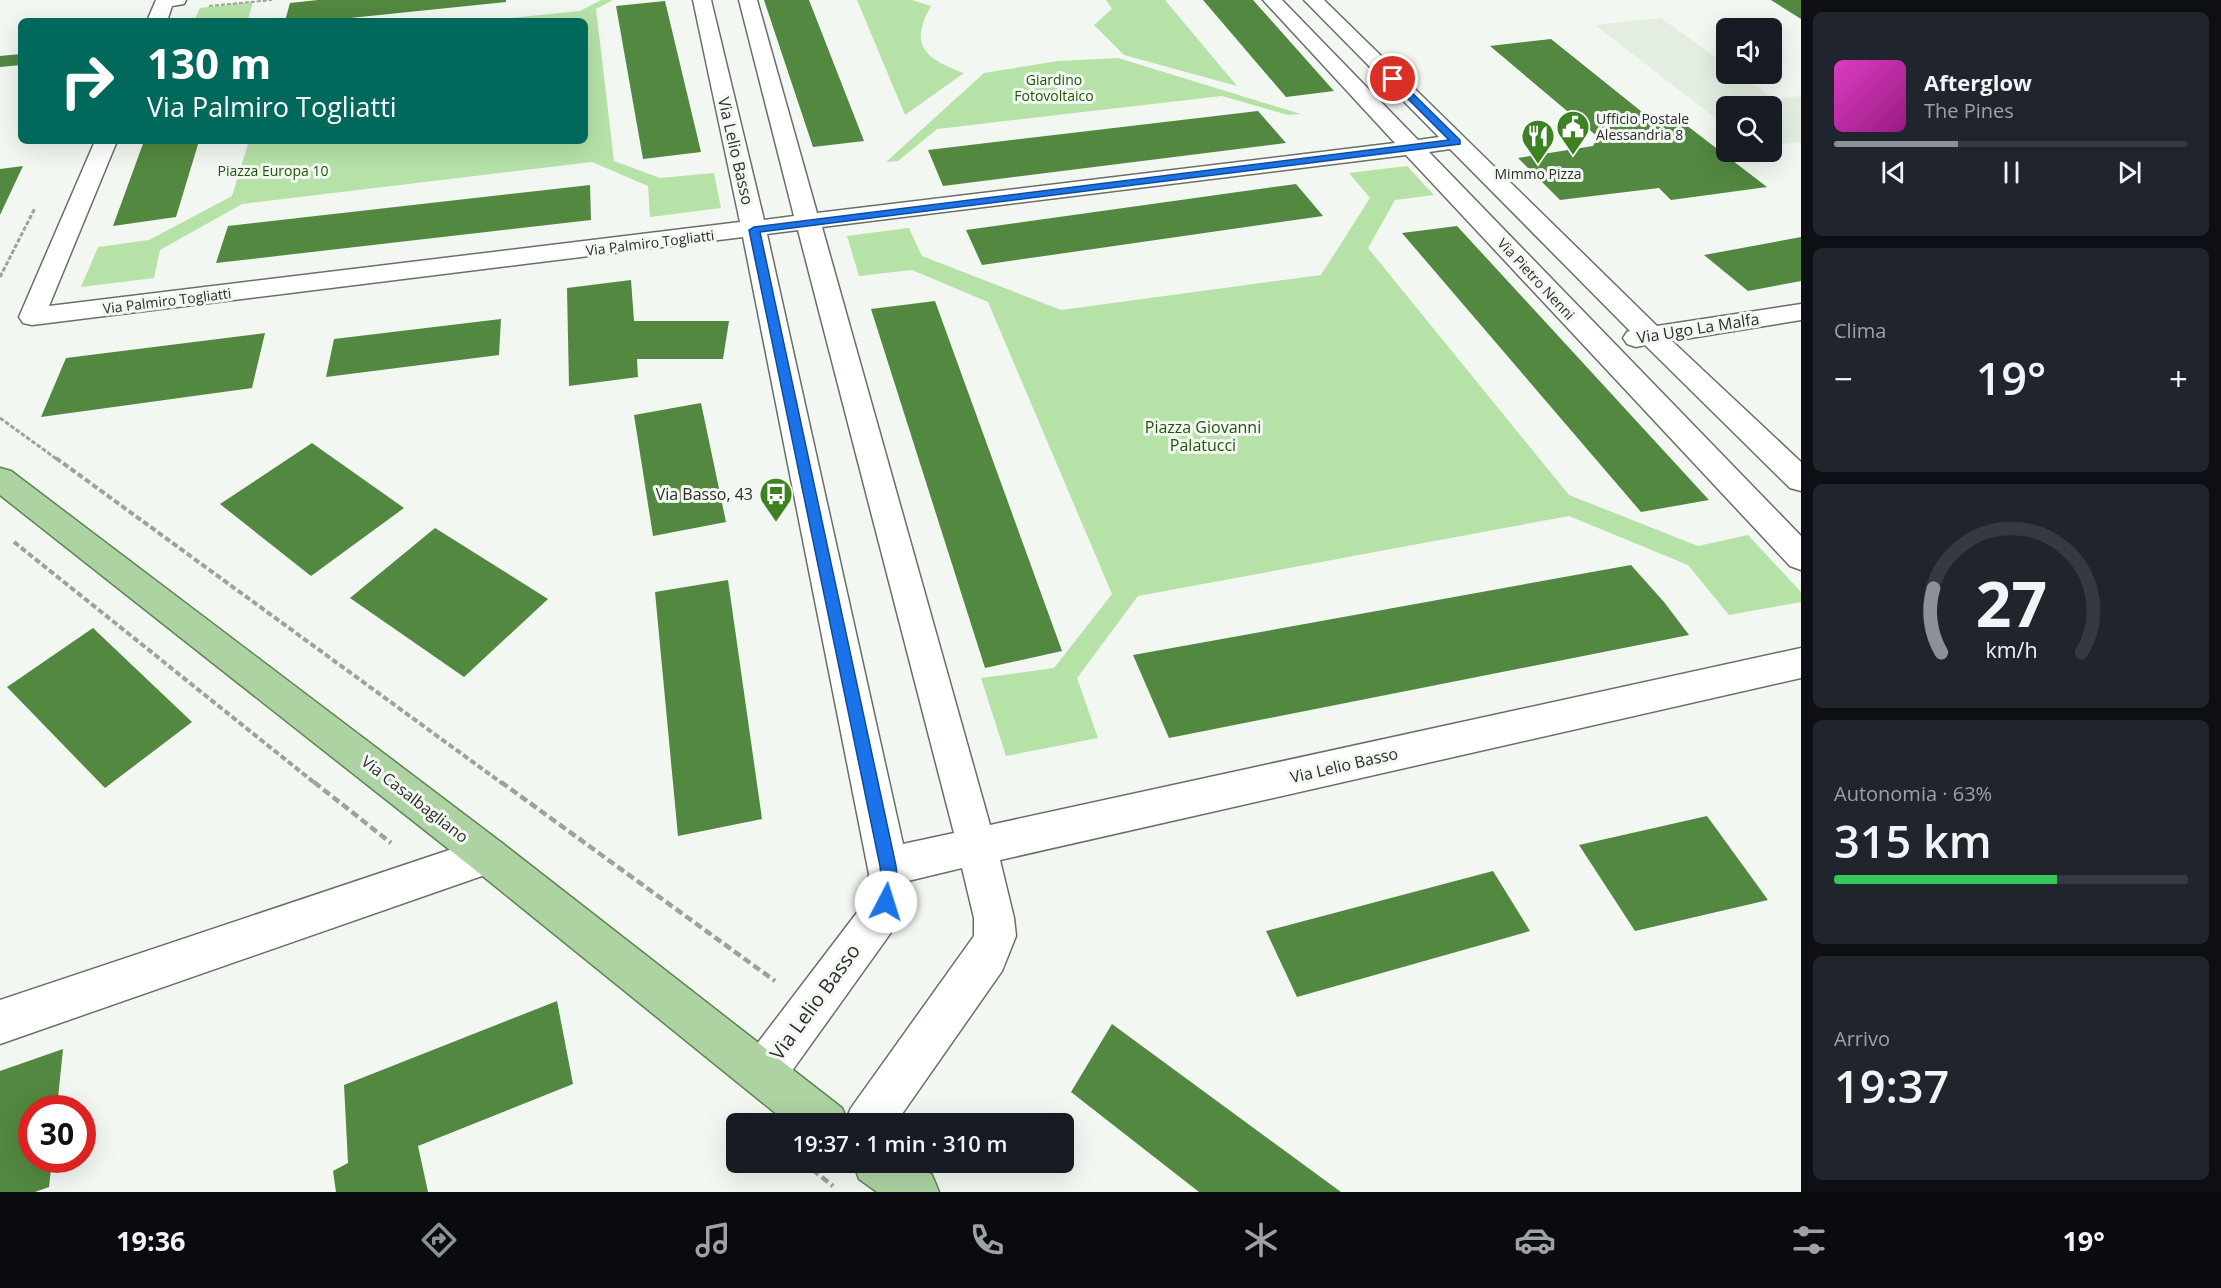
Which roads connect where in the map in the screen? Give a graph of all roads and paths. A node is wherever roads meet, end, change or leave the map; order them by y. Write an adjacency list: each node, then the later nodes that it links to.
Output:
1 (177, 0): 8 (street)
2 (272, 0): 7 (path)
3 (702, 0): 13 (street, Via Lelio Basso)
4 (748, 0): 12 (street)
5 (1272, 0): 11 (street, Via Pietro Nenni)
6 (1313, 0): 9 (street)
7 (206, 6)
8 (158, 18)
9 (1456, 142): 11 (street, Via Palmiro Togliatti); 15 (street)
10 (105, 144): 13 (street, Via Palmiro Togliatti)
11 (1413, 148): 12 (street, Via Palmiro Togliatti); 16 (street, Via Pietro Nenni)
12 (808, 224): 13 (street, Via Palmiro Togliatti); 23 (street)
13 (754, 230): 25 (street, Via Lelio Basso)
14 (1801, 312): 15 (street, Via Ugo La Malfa)
15 (1651, 336): 16 (street, Via Ugo La Malfa); 19 (street)
16 (1596, 342): 21 (street, Via Pietro Nenni)
17 (0, 418): 27 (path)
18 (0, 479): 24 (main road, Via Casalbagliano)
19 (1801, 480)
20 (9, 538): 26 (path)
21 (1801, 557)
22 (1801, 663): 23 (street, Via Lelio Basso)
23 (977, 847): 25 (street, Via Lelio Basso); 31 (street)
24 (488, 856): 26 (street); 29 (main road, Via Casalbagliano)
25 (888, 866): 29 (street, Via Lelio Basso)
26 (435, 874): 28 (street)
27 (783, 987)
28 (0, 1022)
29 (763, 1073): 30 (main road, Via Casalbagliano)
30 (812, 1113)
31 (875, 1113)
32 (817, 1173): 34 (path)
33 (890, 1173): 35 (main road)
34 (841, 1192)
35 (915, 1192)

